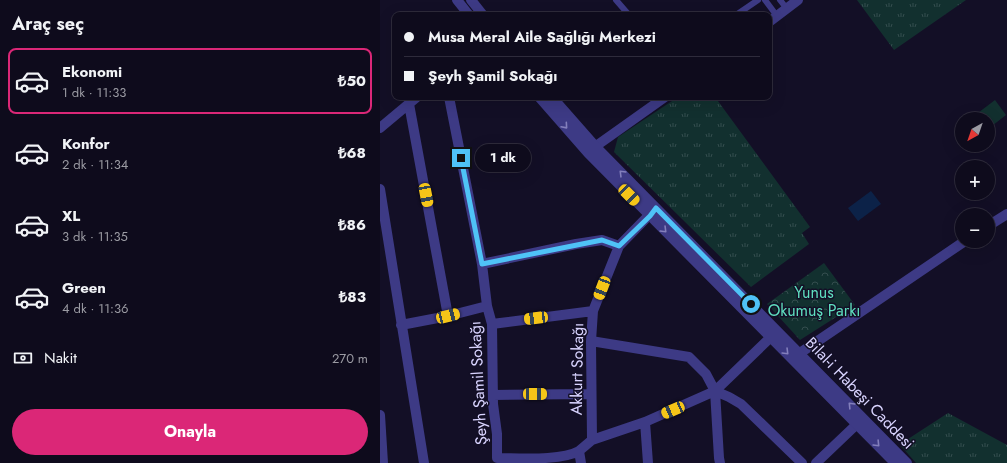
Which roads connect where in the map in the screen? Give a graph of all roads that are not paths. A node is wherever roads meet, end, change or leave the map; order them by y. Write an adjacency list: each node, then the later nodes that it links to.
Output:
1 (457, 0): 9 (street)
2 (471, 0): 10 (street)
3 (616, 0): 11 (lane)
4 (758, 0): 12 (lane)
5 (765, 0): 13 (lane)
6 (780, 0): 8 (lane)
7 (798, 0): 8 (street)
8 (786, 9): 14 (street)
9 (467, 12)
10 (481, 12)
11 (626, 12)
12 (740, 12)
13 (770, 12)
14 (773, 19)
15 (414, 100): 20 (street)
16 (450, 100): 29 (street, Şeyh Şamil Sokağı)
17 (542, 100): 22 (street, Bilal-i Habeşi Caddesi, one-way to 22)
18 (554, 100): 22 (street, Bilal-i Habeşi Caddesi)
19 (661, 100): 22 (street)
20 (409, 104): 21 (street); 32 (street)
21 (380, 128)
22 (592, 150): 24 (street, Bilal-i Habeşi Caddesi)
23 (380, 189): 34 (street)
24 (653, 212): 27 (street, Akkurt Sokağı); 35 (street, Bilal-i Habeşi Caddesi, one-way to 35); 37 (street, Bilal-i Habeşi Caddesi)
25 (1007, 214): 26 (street)
26 (995, 222)
27 (619, 246): 29 (street); 31 (street, Akkurt Sokağı)
28 (955, 248): 37 (street)
29 (482, 264): 30 (street, Şeyh Şamil Sokağı)
30 (487, 306): 32 (street, Şeyh Şamil Sokağı); 33 (street, Şeyh Şamil Sokağı)
31 (593, 311): 33 (street); 36 (street, Akkurt Sokağı)
32 (448, 316): 34 (street, Şeyh Şamil Sokağı)
33 (492, 324): 40 (street, Şeyh Şamil Sokağı)
34 (402, 325): 48 (street)
35 (772, 337): 38 (street); 43 (street, Bilal-i Habeşi Caddesi, one-way to 43)
36 (591, 341): 38 (street); 39 (street, Akkurt Sokağı)
37 (800, 353): 55 (street, Bilal-i Habeşi Caddesi, one-way to 37)
38 (715, 391): 42 (street); 51 (street); 52 (street)
39 (591, 394): 40 (street); 44 (street, Akkurt Sokağı)
40 (493, 395): 46 (street, Şeyh Şamil Sokağı)
41 (380, 420): 47 (street)
42 (645, 422): 44 (street); 50 (street)
43 (857, 424): 53 (street); 54 (street, Bilal-i Habeşi Caddesi, one-way to 54)
44 (592, 440): 45 (street)
45 (579, 451): 46 (street); 49 (street)
46 (496, 460)
47 (383, 463)
48 (424, 463)
49 (581, 463)
50 (648, 463)
51 (720, 463)
52 (802, 463)
53 (816, 463)
54 (895, 463)
55 (907, 463)

